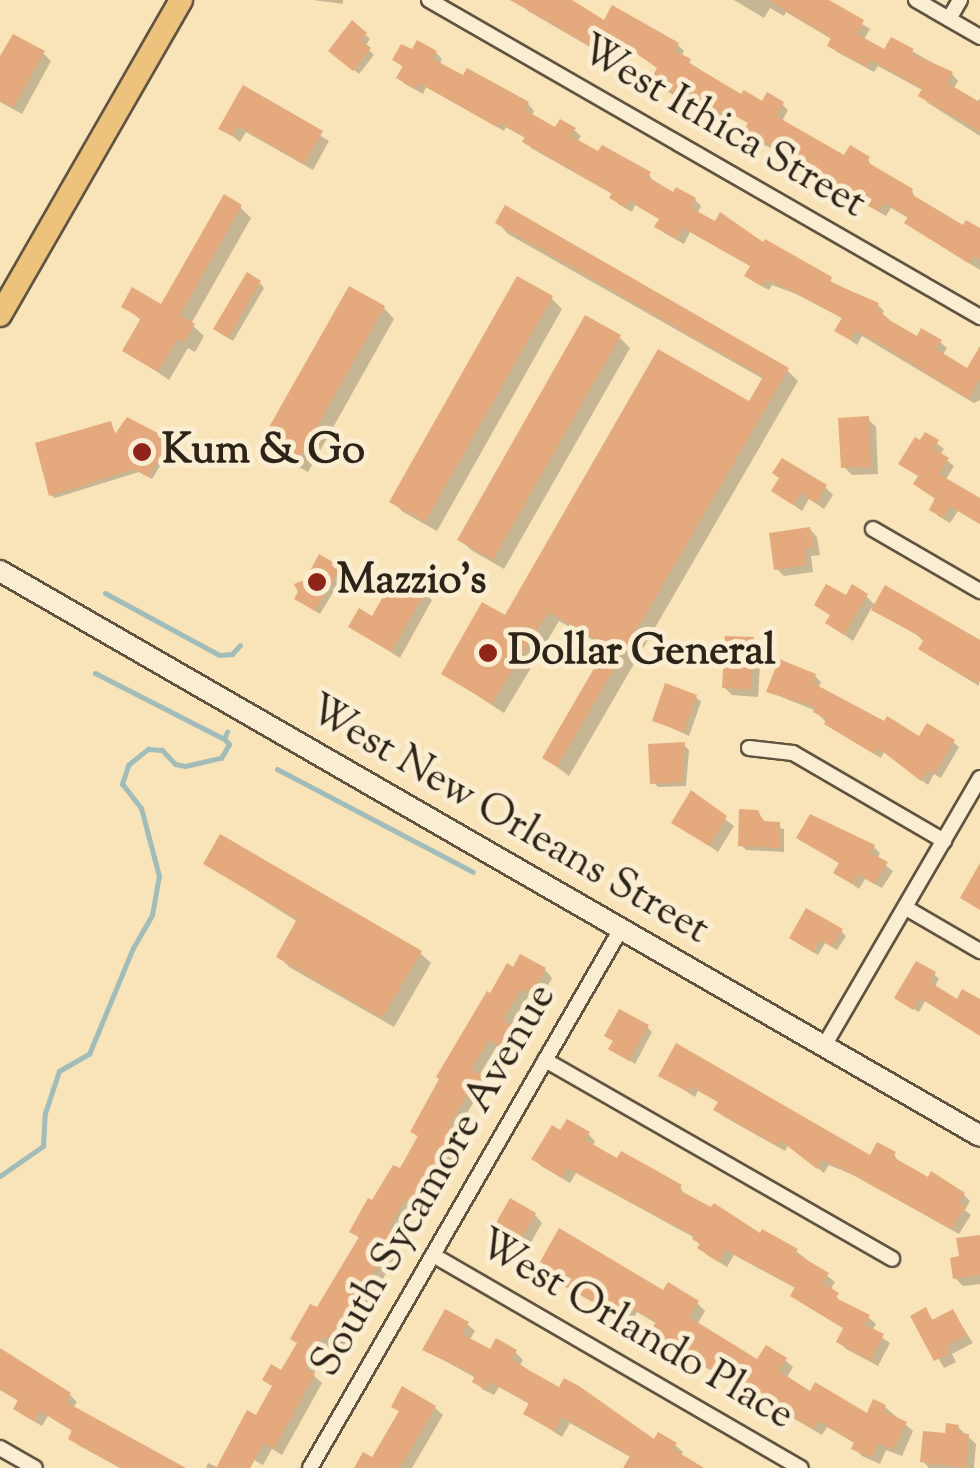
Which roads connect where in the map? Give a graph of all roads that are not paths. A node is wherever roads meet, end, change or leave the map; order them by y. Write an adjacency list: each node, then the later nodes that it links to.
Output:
1 (181, 0): 7 (main road)
2 (429, 0): 8 (street, West Ithica Street)
3 (916, 0): 5 (street)
4 (960, 0): 5 (street)
5 (950, 19): 6 (street)
6 (980, 37)
7 (0, 315)
8 (980, 317)
9 (872, 529): 11 (street)
10 (0, 571): 16 (main road, West New Orleans Street)
11 (980, 591)
12 (749, 748): 14 (street)
13 (980, 778): 14 (street)
14 (944, 841): 15 (street)
15 (906, 908): 17 (street); 18 (street)
16 (621, 929): 18 (main road, West New Orleans Street); 19 (street, South Sycamore Avenue)
17 (980, 951)
18 (824, 1046): 20 (main road, West New Orleans Street)
19 (545, 1060): 21 (street, South Sycamore Avenue); 22 (street)
20 (980, 1136)
21 (432, 1255): 25 (street, South Sycamore Avenue); 26 (street, West Orlando Place)
22 (892, 1259)
23 (0, 1448): 24 (street)
24 (35, 1468)
25 (310, 1468)
26 (802, 1468)

